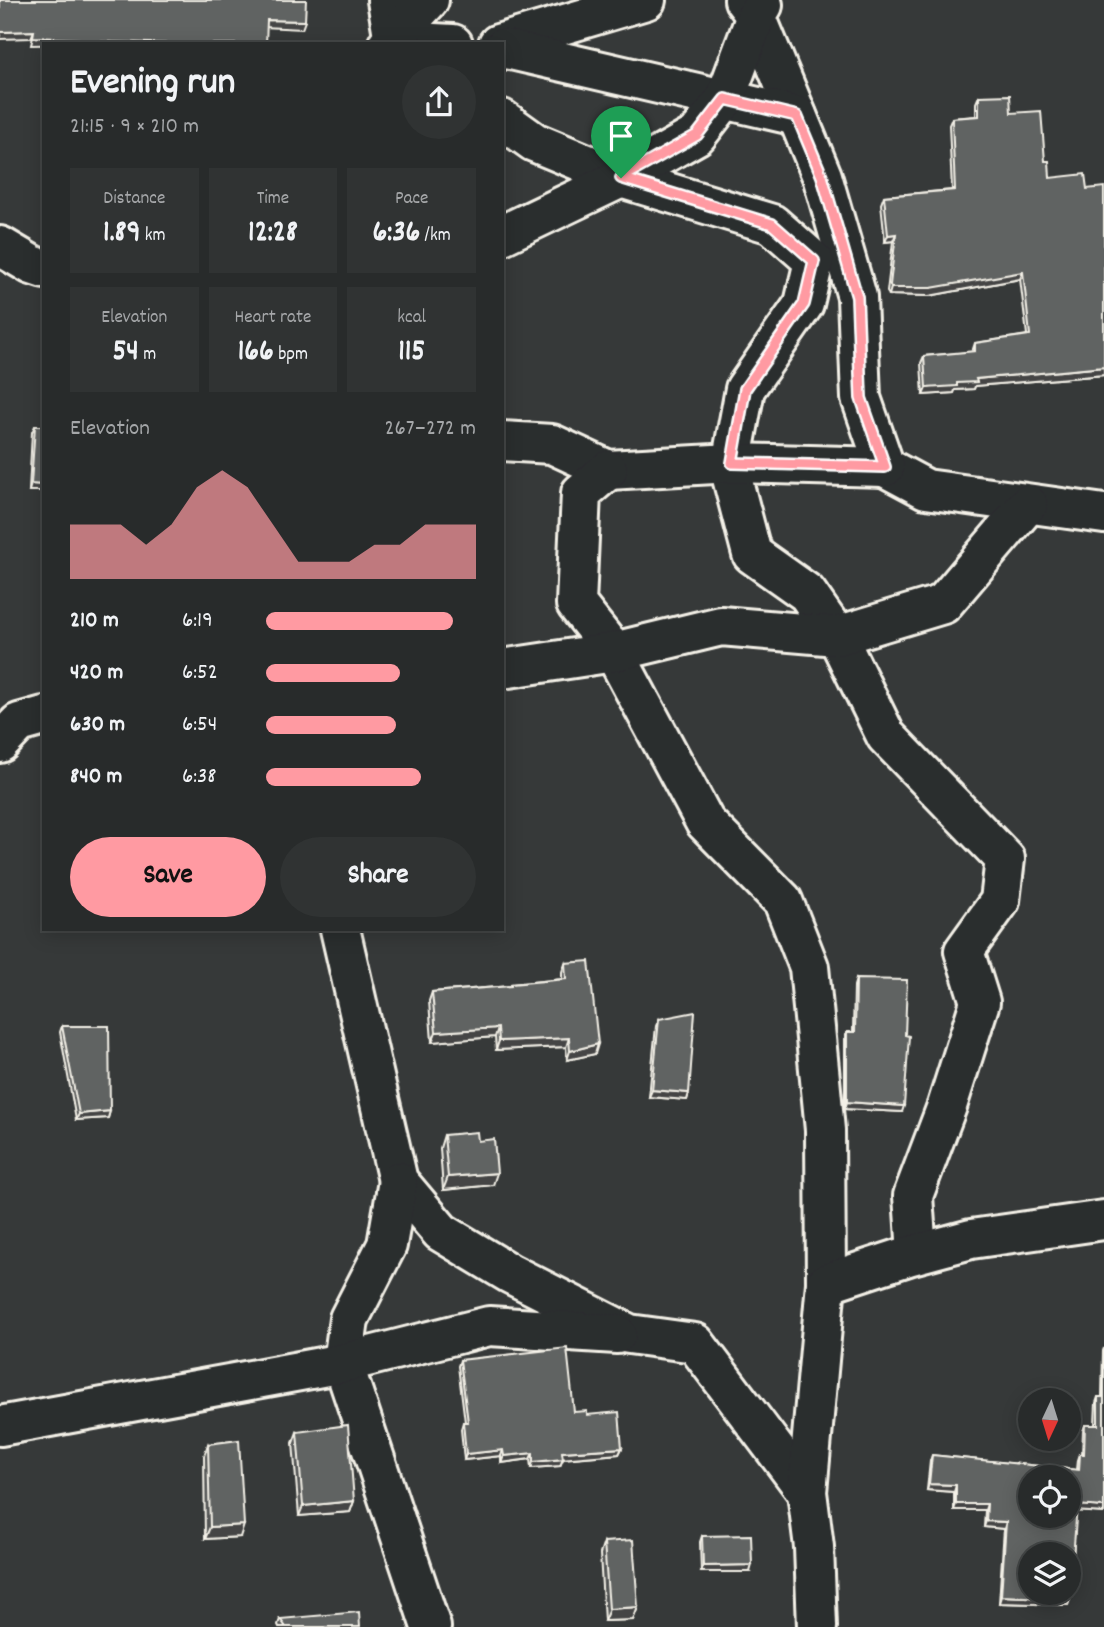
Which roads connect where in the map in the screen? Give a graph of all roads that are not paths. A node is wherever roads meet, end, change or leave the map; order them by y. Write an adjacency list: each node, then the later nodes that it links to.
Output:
1 (387, 0): 5 (street)
2 (429, 0): 5 (street)
3 (646, 0): 6 (street)
4 (756, 5): 8 (street); 9 (street)
5 (394, 42)
6 (504, 42)
7 (504, 48): 8 (street)
8 (725, 99): 9 (street); 11 (street)
9 (797, 116): 17 (street)
10 (504, 120): 11 (street)
11 (621, 178): 12 (street); 16 (street)
12 (504, 234)
13 (0, 246): 14 (street)
14 (42, 268)
15 (504, 440): 18 (street)
16 (732, 463): 17 (street); 18 (street); 21 (street)
17 (885, 467): 19 (street)
18 (608, 470): 22 (street)
19 (1028, 504): 20 (street); 21 (street)
20 (1104, 514)
21 (837, 636): 22 (street); 27 (street)
22 (614, 652): 23 (street); 28 (street)
23 (504, 669)
24 (340, 931): 25 (street)
25 (398, 1181): 29 (street); 30 (street)
26 (1104, 1220): 27 (street)
27 (917, 1253): 28 (street)
28 (826, 1283): 32 (street)
29 (629, 1334): 30 (street); 32 (street)
30 (343, 1363): 31 (street); 33 (street)
31 (0, 1426)
32 (807, 1492): 34 (street)
33 (431, 1627)
34 (817, 1627)

